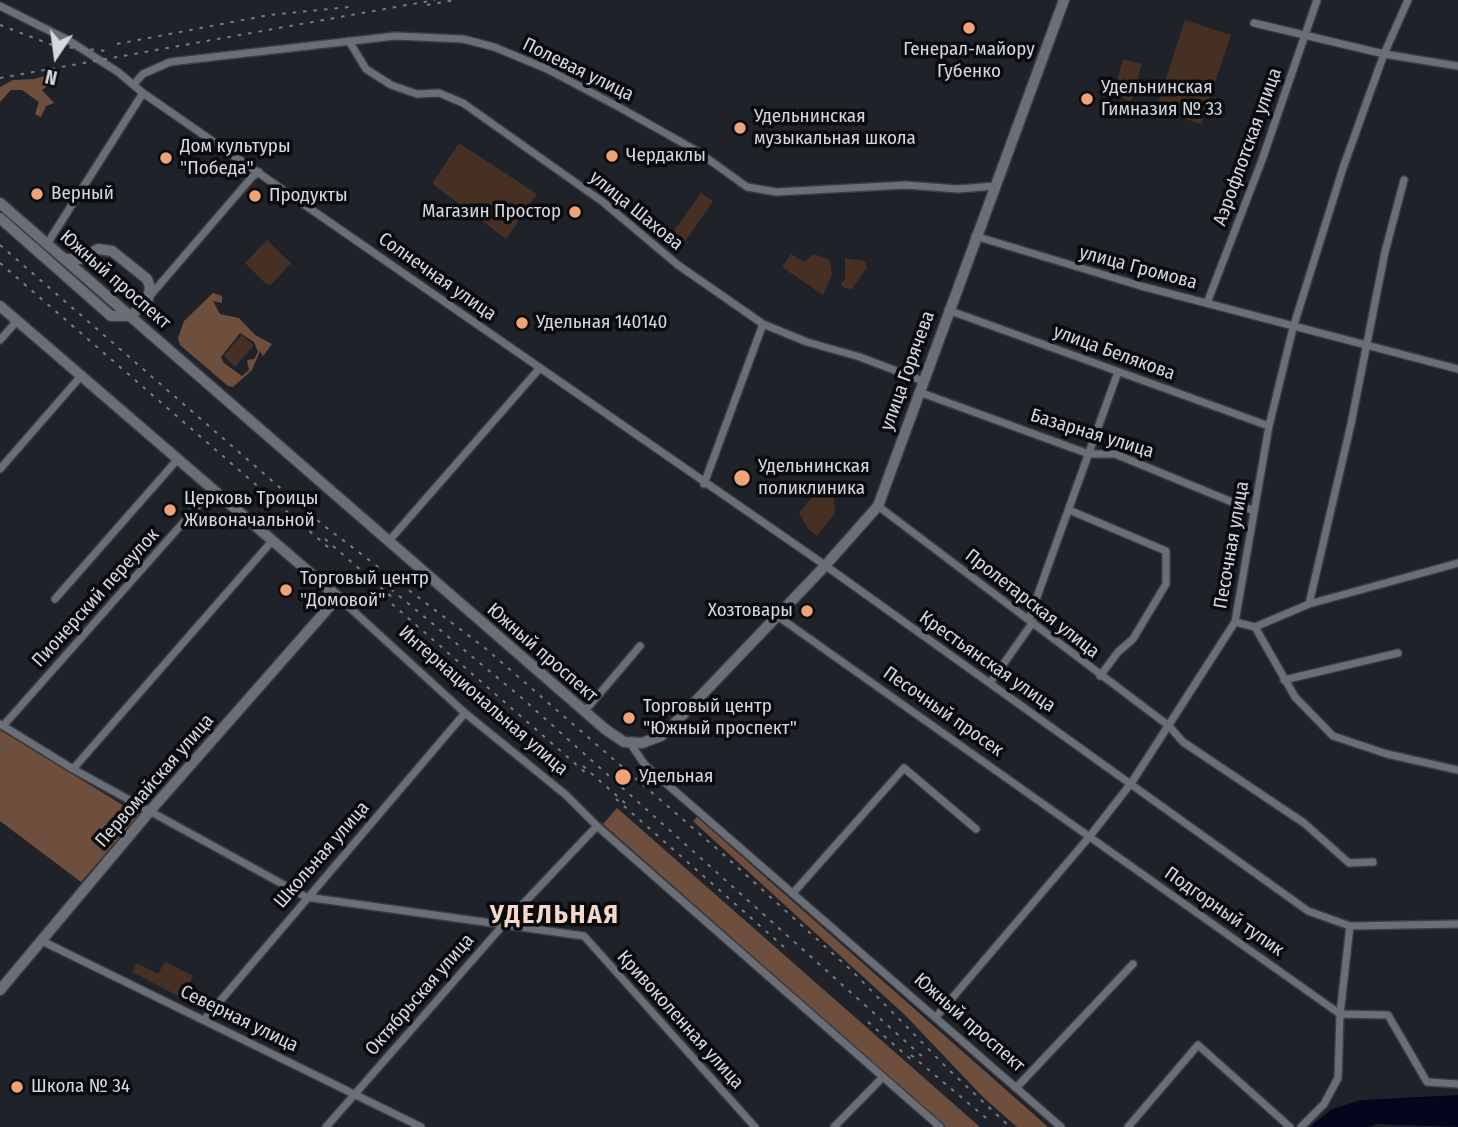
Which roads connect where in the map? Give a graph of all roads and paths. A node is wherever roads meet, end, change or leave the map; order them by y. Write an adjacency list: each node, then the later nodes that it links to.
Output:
1 (1065, 0): 14 (main road, улица Горячева)
2 (1317, 0): 6 (street, Аэрофлотская улица)
3 (1408, 0): 8 (street, Песочная улица)
4 (0, 6): 10 (street, Солнечная улица)
5 (1254, 23): 6 (street)
6 (1306, 34): 8 (street); 23 (street, Аэрофлотская улица)
7 (349, 41): 10 (street, Полевая улица); 14 (street, Полевая улица); 28 (street, улица Шахова)
8 (1384, 54): 9 (street); 29 (street, Песочная улица)
9 (1458, 66)
10 (134, 84): 11 (street, Солнечная улица)
11 (143, 93): 12 (street, Солнечная улица); 18 (street)
12 (259, 172): 22 (street); 32 (street, Солнечная улица)
13 (1404, 180): 31 (street)
14 (995, 186): 17 (main road, улица Горячева)
15 (0, 203): 18 (main road, Южный проспект)
16 (0, 218): 26 (main road)
17 (975, 236): 23 (street, улица Громова); 25 (main road, улица Горячева)
18 (47, 244): 20 (main road, Южный проспект)
19 (86, 255): 20 (main road); 21 (main road); 22 (main road)
20 (65, 259): 21 (main road, Южный проспект)
21 (87, 278): 26 (main road, Южный проспект)
22 (148, 299): 26 (main road)
23 (1207, 303): 29 (street, улица Громова)
24 (0, 306): 27 (main road, Интернациональная улица)
25 (948, 310): 34 (street, улица Белякова); 36 (main road, улица Горячева)
26 (131, 316): 48 (main road, Южный проспект)
27 (17, 321): 30 (street); 35 (main road, Интернациональная улица)
28 (763, 324): 36 (street, улица Шахова); 42 (street)
29 (1293, 327): 31 (street, улица Громова); 38 (street, Песочная улица)
30 (0, 340)
31 (1366, 343): 33 (street, улица Громова); 53 (street)
32 (539, 369): 42 (street, Солнечная улица); 48 (street)
33 (1458, 369)
34 (1118, 372): 38 (street, улица Белякова); 39 (street)
35 (81, 376): 40 (main road, Интернациональная улица); 41 (street)
36 (923, 381): 37 (main road, улица Горячева)
37 (919, 392): 39 (street, Базарная улица); 44 (main road, улица Горячева)
38 (1269, 426): 46 (street, Песочная улица)
39 (1089, 453): 45 (street); 46 (street, Базарная улица)
40 (177, 460): 43 (main road, Интернациональная улица); 52 (street)
41 (0, 469)
42 (704, 484): 50 (street, Солнечная улица)
43 (212, 490): 47 (main road, Интернациональная улица); 65 (street, Пионерский переулок)
44 (877, 506): 50 (main road, улица Горячева); 55 (street, Пролетарская улица)
45 (1069, 510): 55 (street); 60 (street)
46 (1254, 511): 56 (street, Песочная улица)
47 (272, 541): 51 (main road, Интернациональная улица); 68 (street)
48 (388, 542): 63 (main road, Южный проспект)
49 (1458, 563): 53 (street)
50 (824, 567): 54 (main road, улица Горячева); 62 (street, Крестьянская улица)
51 (338, 597): 64 (street, Интернациональная улица); 71 (main road, Первомайская улица)
52 (55, 599)
53 (1309, 604): 57 (street)
54 (776, 615): 67 (main road, улица Горячева); 74 (street, Песочный просек)
55 (1031, 621): 60 (street, Пролетарская улица); 62 (street)
56 (1235, 622): 57 (street); 66 (street, Песочная улица)
57 (1255, 627): 61 (street)
58 (640, 646): 63 (street)
59 (1398, 653): 61 (street)
60 (1100, 676): 66 (street, Пролетарская улица)
61 (1284, 680): 69 (street)
62 (990, 683): 70 (street, Крестьянская улица)
63 (584, 712): 67 (main road, Южный проспект)
64 (466, 713): 72 (street, Интернациональная улица); 77 (street, Школьная улица)
65 (1, 725): 68 (street, Кривоколенная улица)
66 (1169, 726): 70 (street, Песочная улица); 75 (street, Пролетарская улица)
67 (630, 743): 76 (street, Южный проспект)
68 (73, 769): 71 (street, Кривоколенная улица)
69 (1458, 770)
70 (1132, 782): 74 (street, Песочная улица); 80 (street, Крестьянская улица)
71 (150, 811): 77 (street, Кривоколенная улица); 81 (main road, Первомайская улица)
72 (597, 826): 78 (street, Октябрьская улица); 87 (street, Интернациональная улица)
73 (976, 829): 76 (street)
74 (1090, 836): 84 (street, Подгорный тупик); 85 (street, Песочная улица)
75 (1373, 862)
76 (794, 892): 85 (street, Южный проспект)
77 (306, 897): 78 (street, Кривоколенная улица); 86 (street, Школьная улица)
78 (504, 924): 90 (street, Октябрьская улица); 93 (street, Кривоколенная улица)
79 (1458, 924): 80 (street)
80 (1350, 926): 84 (street)
81 (42, 941): 83 (main road, Первомайская улица); 86 (street, Северная улица)
82 (1133, 964): 89 (street)
83 (0, 990)
84 (1339, 1014): 88 (street); 99 (street)
85 (936, 1017): 89 (street, Южный проспект)
86 (204, 1020): 90 (street, Северная улица)
87 (882, 1078): 94 (street); 95 (street, Интернациональная улица)
88 (1458, 1084)
89 (1016, 1088): 96 (street, Южный проспект)
90 (354, 1093): 91 (street, Октябрьская улица); 92 (street, Северная улица)
91 (326, 1127)
92 (421, 1127)
93 (755, 1127)
94 (834, 1127)
95 (940, 1127)
96 (1061, 1127)
97 (1128, 1127): 98 (street)
98 (1290, 1127)
99 (1301, 1127)

